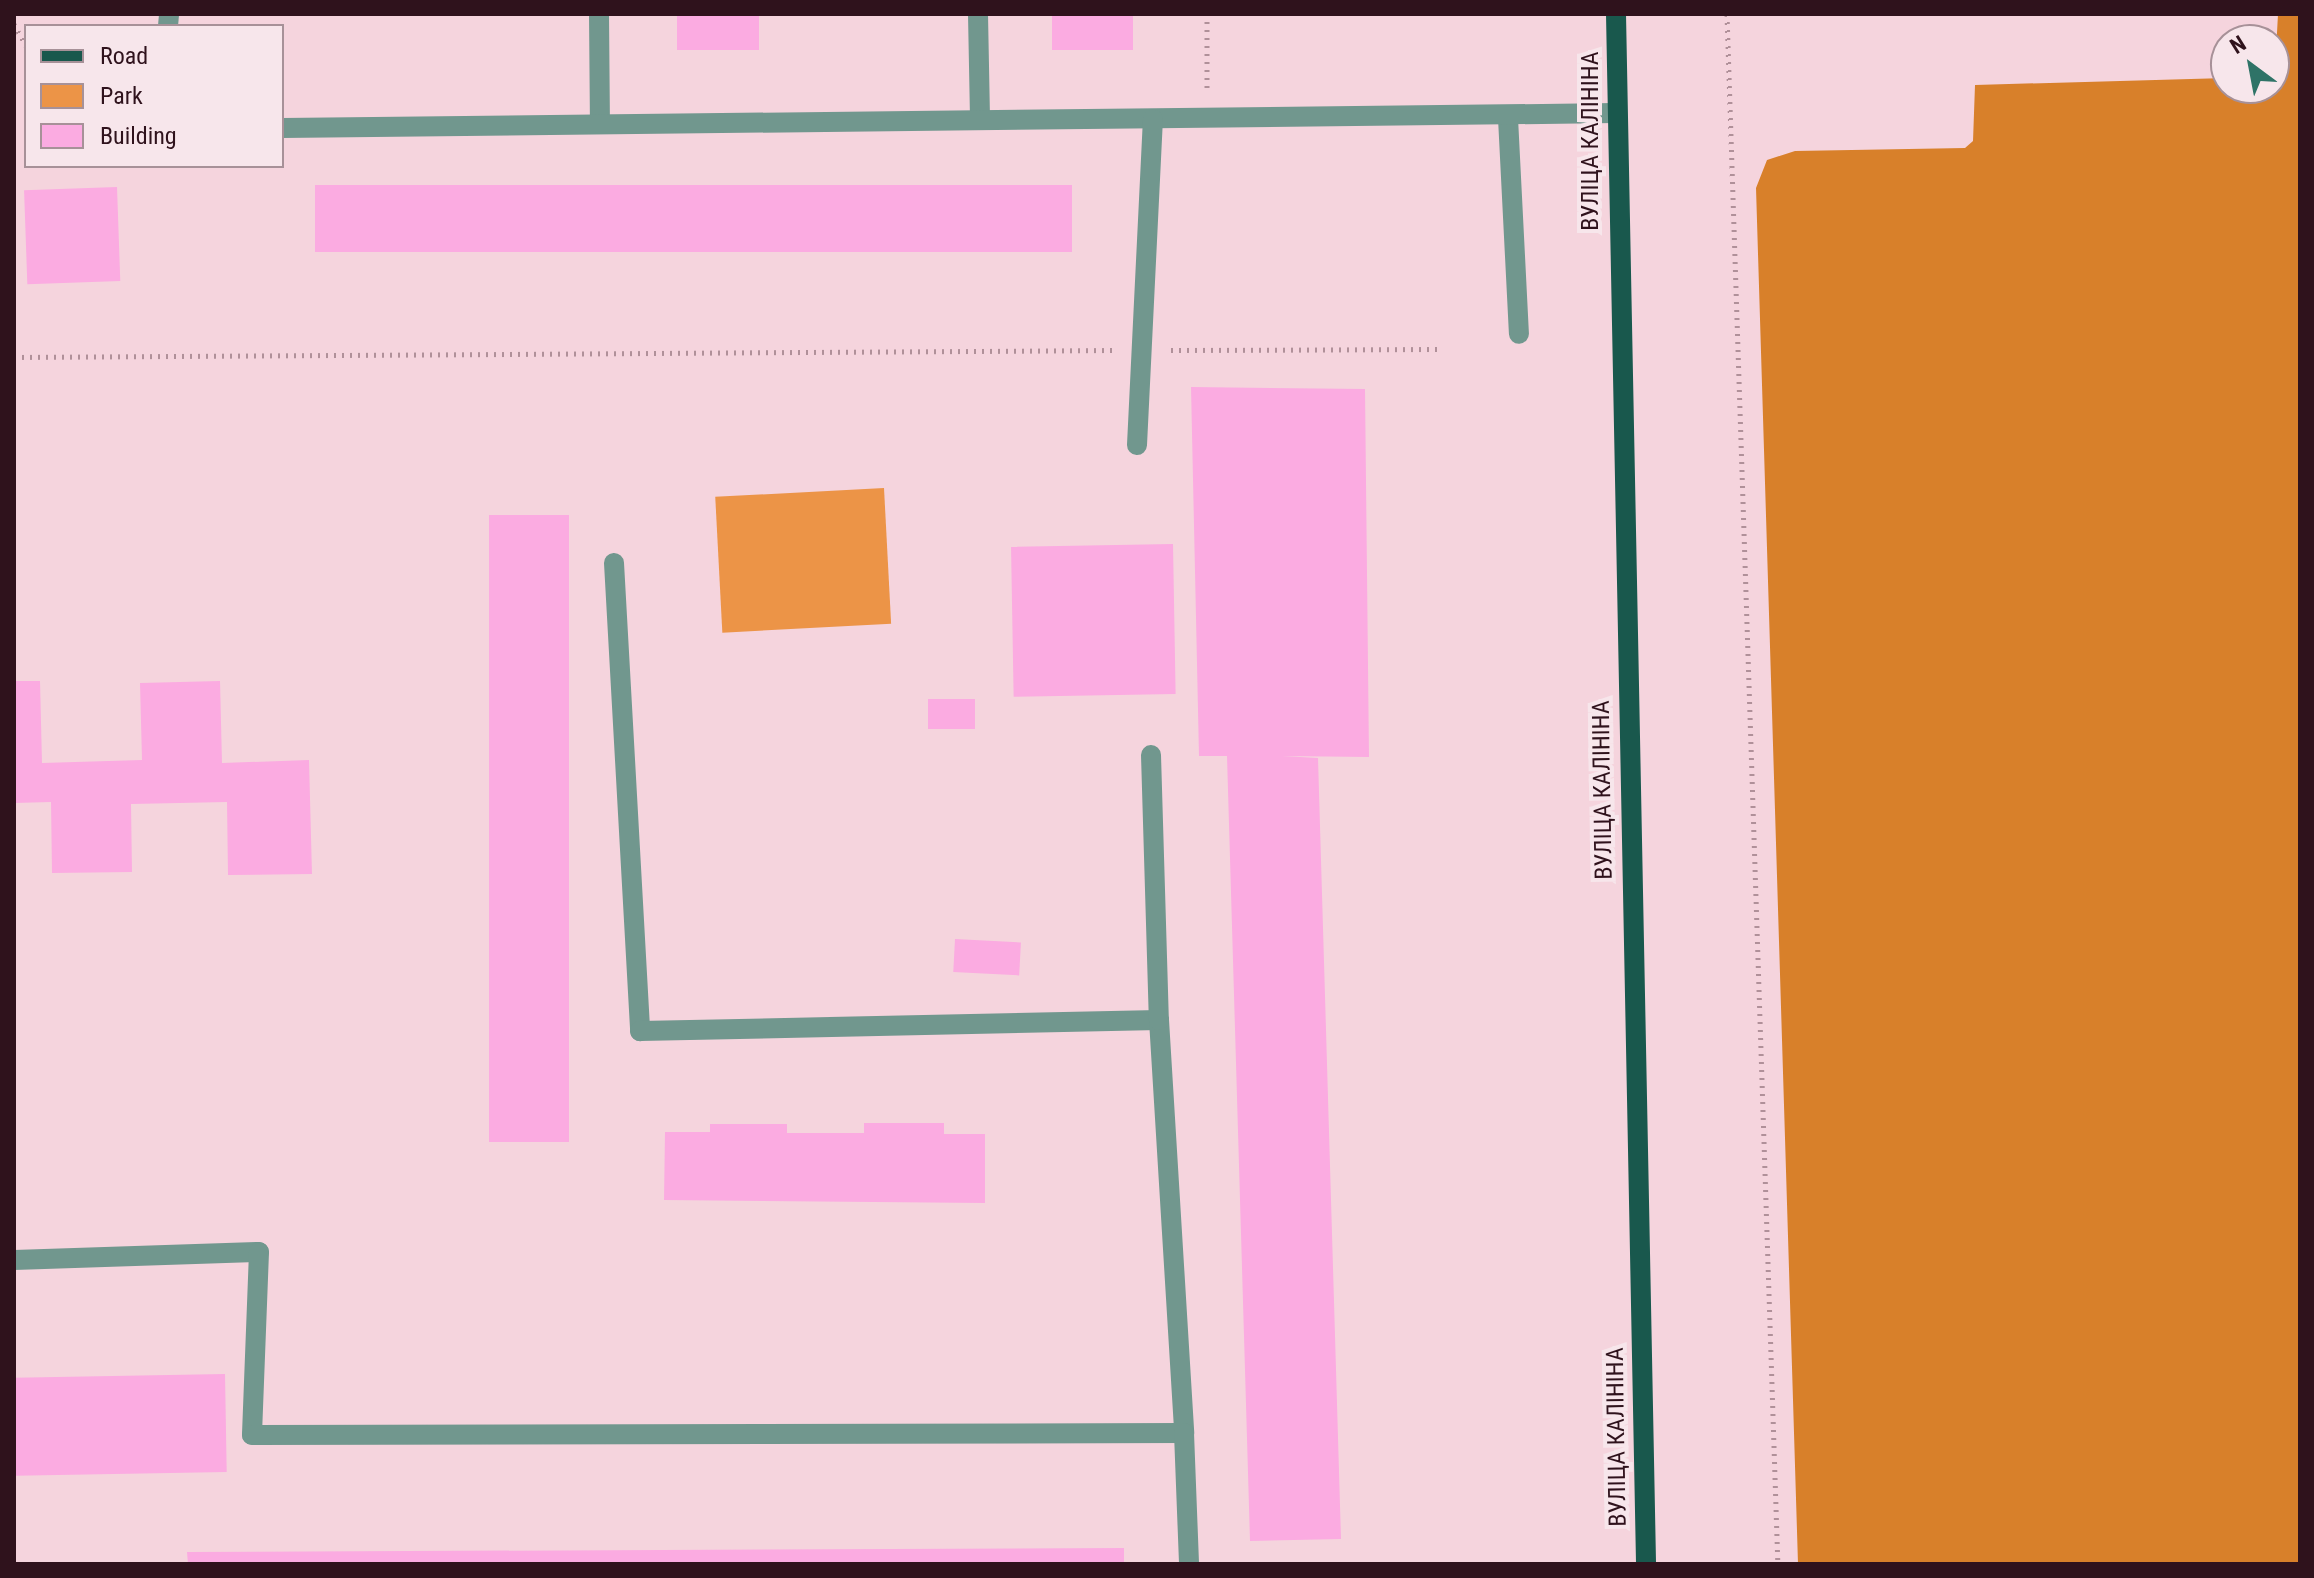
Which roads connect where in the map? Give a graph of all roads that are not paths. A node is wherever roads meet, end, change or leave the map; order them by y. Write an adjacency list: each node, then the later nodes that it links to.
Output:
1 (599, 14): 8 (lane)
2 (978, 14): 6 (lane)
3 (1616, 14): 4 (main road, ВУЛІЦА КАЛІНІНА)
4 (1615, 113): 5 (lane); 18 (main road, ВУЛІЦА КАЛІНІНА)
5 (1508, 118): 7 (lane); 10 (lane)
6 (980, 119): 7 (lane); 8 (lane)
7 (1153, 119): 11 (lane)
8 (600, 122): 9 (lane)
9 (284, 128)
10 (1519, 334)
11 (1137, 445)
12 (614, 563): 14 (lane)
13 (1151, 755): 14 (lane)
14 (1159, 1020): 16 (lane)
15 (14, 1260): 16 (lane)
16 (1184, 1433): 17 (lane)
17 (1189, 1564)
18 (1646, 1564)

